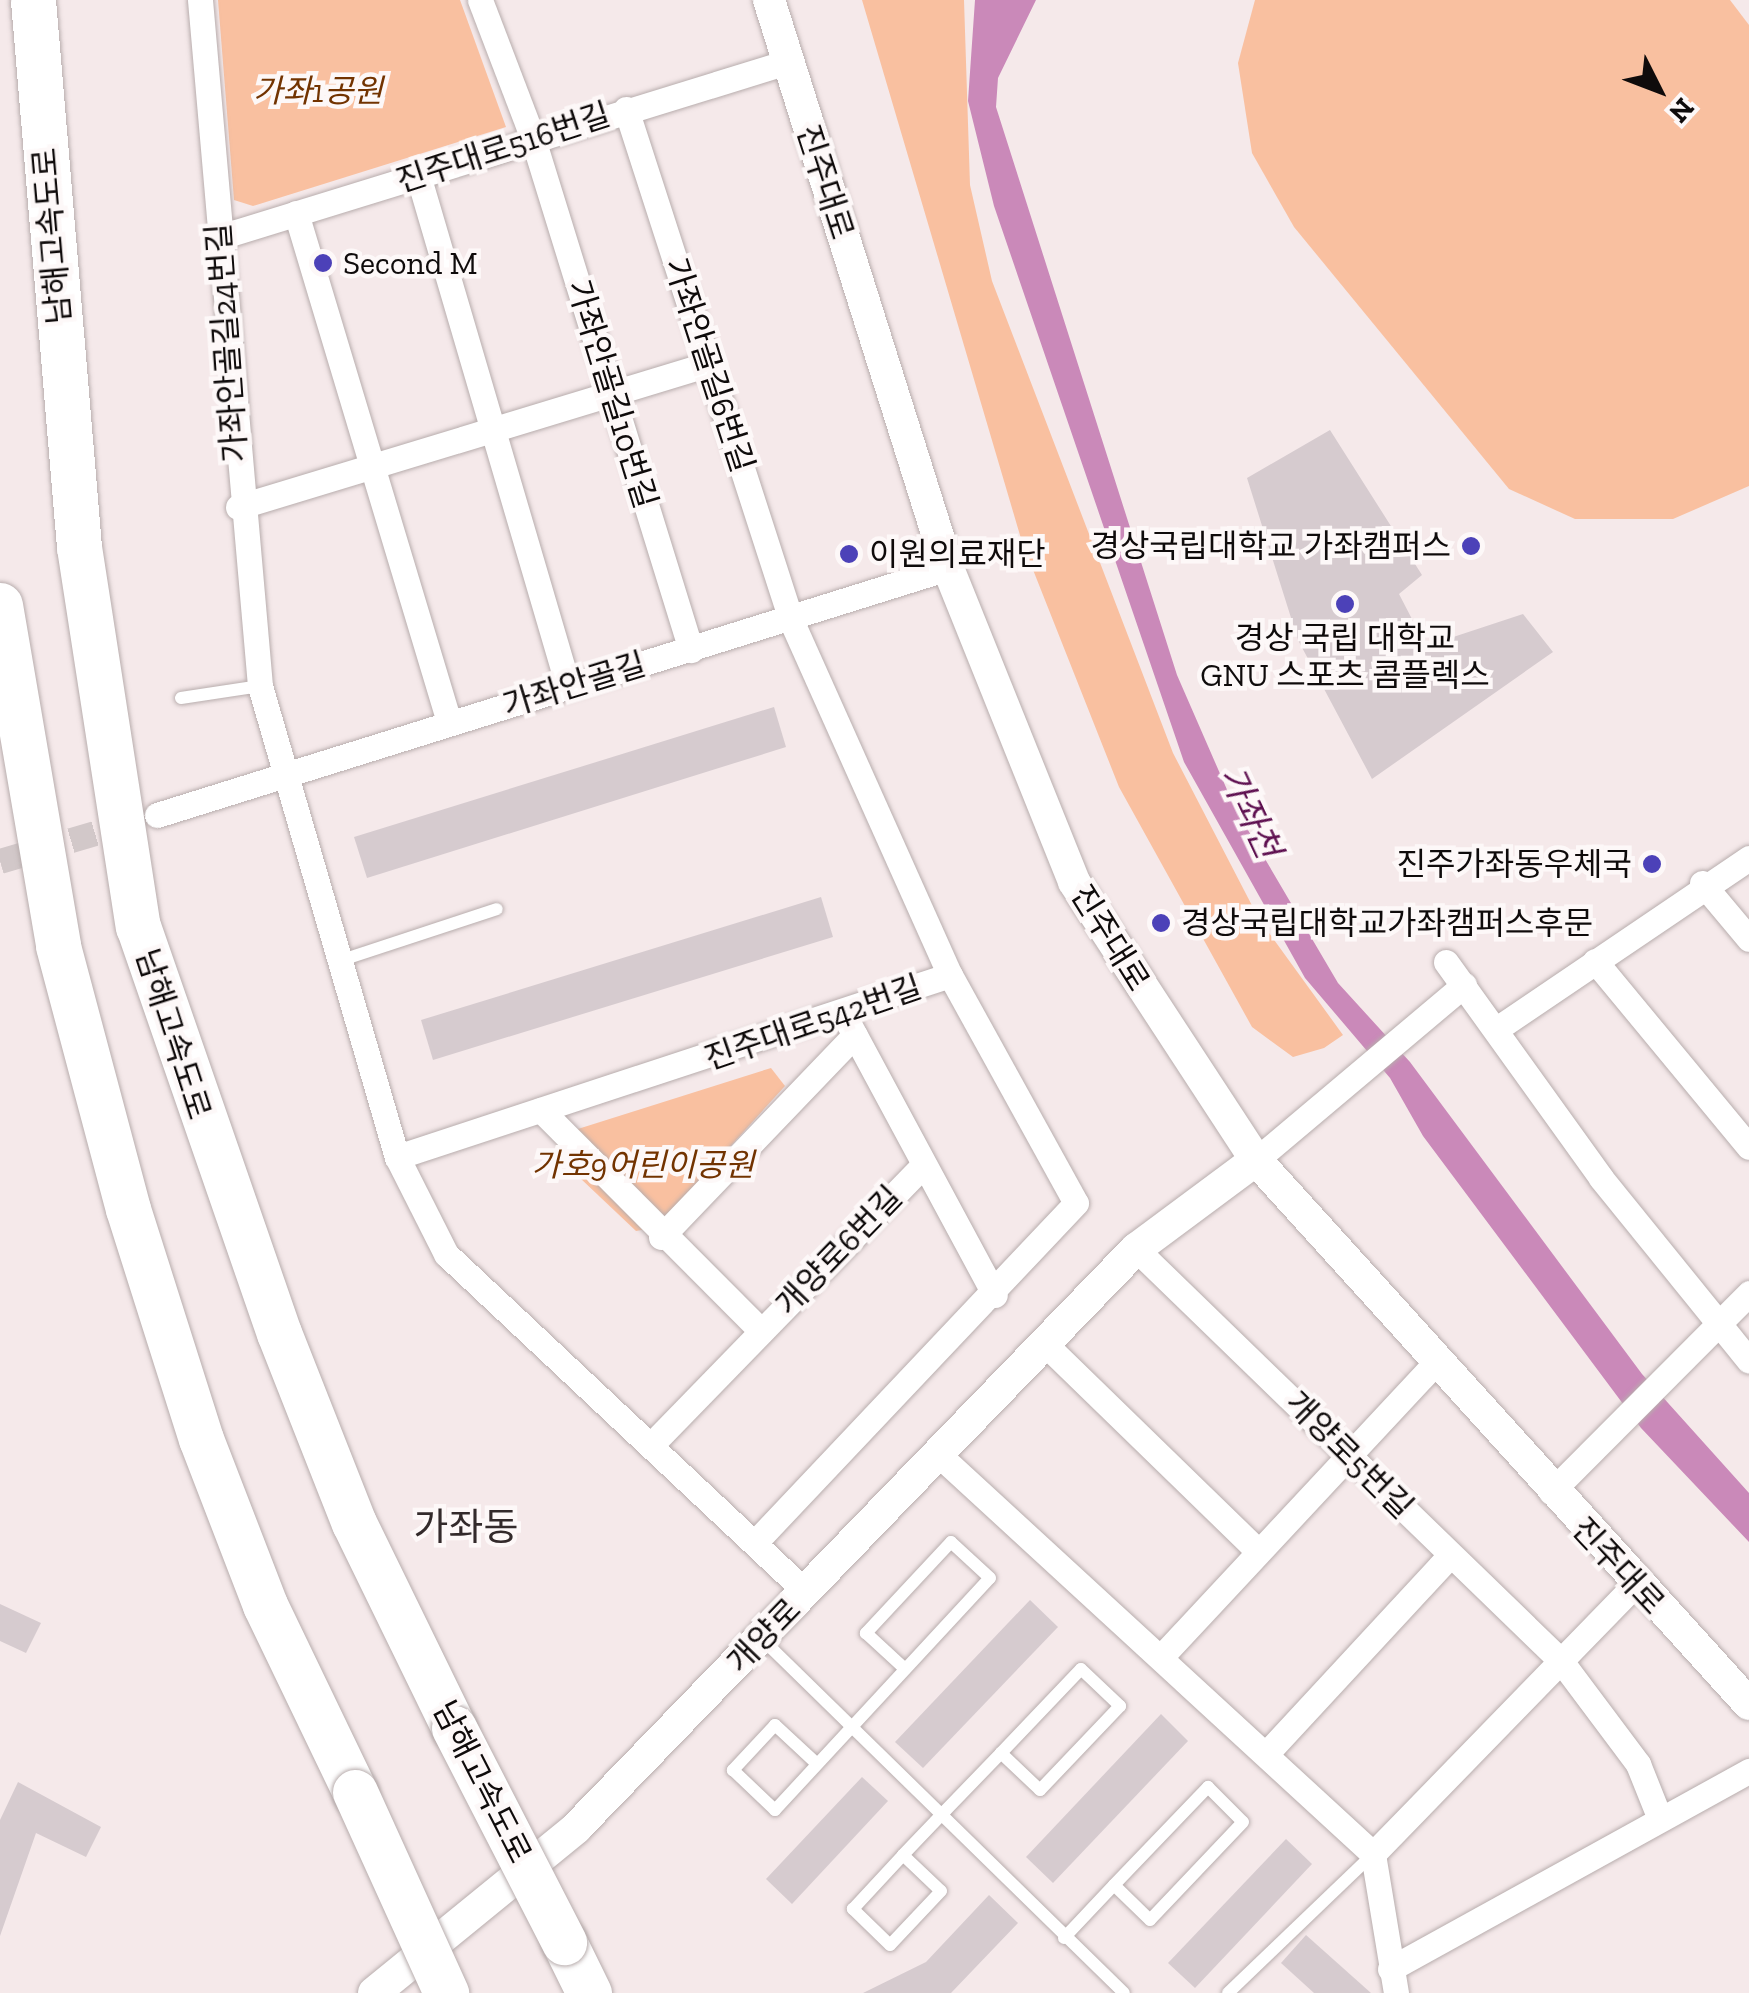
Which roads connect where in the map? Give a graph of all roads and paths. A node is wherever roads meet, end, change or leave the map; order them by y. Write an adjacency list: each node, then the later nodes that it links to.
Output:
1 (33, 0): 79 (highway, 남해고속도로, bridge)
2 (200, 0): 10 (street, 가좌안골길24번길)
3 (480, 0): 7 (street, 가좌안골길10번길)
4 (769, 0): 5 (street, 진주대로)
5 (787, 62): 6 (street, 진주대로516번길); 16 (street, 진주대로)
6 (626, 109): 7 (street, 진주대로516번길); 11 (street, 가좌안골길6번길)
7 (532, 138): 8 (street, 진주대로516번길); 12 (street, 가좌안골길10번길)
8 (418, 175): 9 (street, 진주대로516번길); 13 (street)
9 (296, 213): 10 (street, 진주대로516번길); 14 (street)
10 (220, 237): 15 (street, 가좌안골길24번길)
11 (708, 364): 12 (street); 18 (street, 가좌안골길6번길)
12 (611, 394): 13 (street); 19 (street, 가좌안골길10번길)
13 (496, 429): 14 (street); 21 (street)
14 (371, 466): 15 (street); 23 (street)
15 (238, 507): 20 (street, 가좌안골길24번길)
16 (948, 568): 18 (street, 가좌안골길); 40 (street, 진주대로)
17 (0, 605): 78 (highway, bridge)
18 (791, 620): 19 (street, 가좌안골길); 33 (street, 가좌안골길6번길)
19 (691, 650): 21 (street, 가좌안골길)
20 (260, 686): 22 (lane); 24 (street)
21 (568, 686): 23 (street, 가좌안골길)
22 (181, 698)
23 (449, 722): 24 (street, 가좌안골길)
24 (287, 774): 25 (street, 가좌안골길); 30 (street)
25 (157, 815)
26 (1749, 858): 27 (street)
27 (1702, 883): 29 (street); 31 (street)
28 (497, 909): 30 (lane)
29 (1749, 938)
30 (340, 961): 39 (street)
31 (1595, 961): 36 (street); 38 (street)
32 (1446, 962): 34 (street)
33 (950, 975): 35 (street, 진주대로542번길); 45 (street, 진주대로542번길)
34 (1464, 985): 36 (street); 40 (street)
35 (849, 1025): 37 (street, 진주대로542번길); 41 (street); 42 (street, 진주대로542번길)
36 (1498, 1028): 46 (street)
37 (541, 1110): 39 (street, 진주대로542번길); 42 (street)
38 (1749, 1147)
39 (397, 1157): 51 (street)
40 (1256, 1160): 43 (street, 개양로); 50 (street, 진주대로)
41 (923, 1165): 45 (street, 개양로6번길); 47 (street, 개양로6번길)
42 (661, 1237): 47 (street)
43 (1136, 1249): 48 (street, 개양로); 52 (street, 개양로5번길)
44 (1749, 1293): 46 (street)
45 (995, 1295): 55 (street)
46 (1719, 1326): 49 (street); 54 (street)
47 (761, 1331): 51 (street, 개양로6번길)
48 (1044, 1343): 53 (street, 개양로); 56 (street)
49 (1749, 1360)
50 (1433, 1364): 52 (street); 54 (street, 진주대로)
51 (652, 1444): 55 (street)
52 (1347, 1454): 56 (street); 57 (street, 개양로5번길)
53 (939, 1455): 59 (street, 개양로); 61 (street)
54 (1551, 1492): 58 (street, 진주대로)
55 (755, 1542): 59 (street)
56 (1258, 1551): 61 (street)
57 (1450, 1555): 62 (street, 개양로5번길); 67 (street)
58 (1635, 1585): 62 (street); 64 (street, 진주대로)
59 (806, 1592): 60 (street, 개양로)
60 (762, 1639): 65 (lane); 77 (street, 개양로)
61 (1161, 1656): 67 (street)
62 (1561, 1661): 71 (street, 개양로5번길); 72 (street)
63 (904, 1669): 63 (lane); 65 (lane)
64 (1749, 1704)
65 (853, 1726): 68 (lane); 70 (lane)
66 (1000, 1753): 66 (lane); 70 (lane)
67 (1266, 1754): 72 (street)
68 (816, 1763): 68 (lane)
69 (1749, 1771): 71 (street)
70 (945, 1811): 73 (lane); 75 (lane)
71 (1658, 1814): 76 (street)
72 (1373, 1854): 76 (street); 81 (lane)
73 (903, 1856): 73 (lane)
74 (1114, 1885): 74 (lane); 75 (lane)
75 (1064, 1938): 80 (lane)
76 (1393, 1981)
77 (374, 1993)
78 (446, 1993)
79 (589, 1993)
80 (1124, 1993)
81 (1228, 1993)

